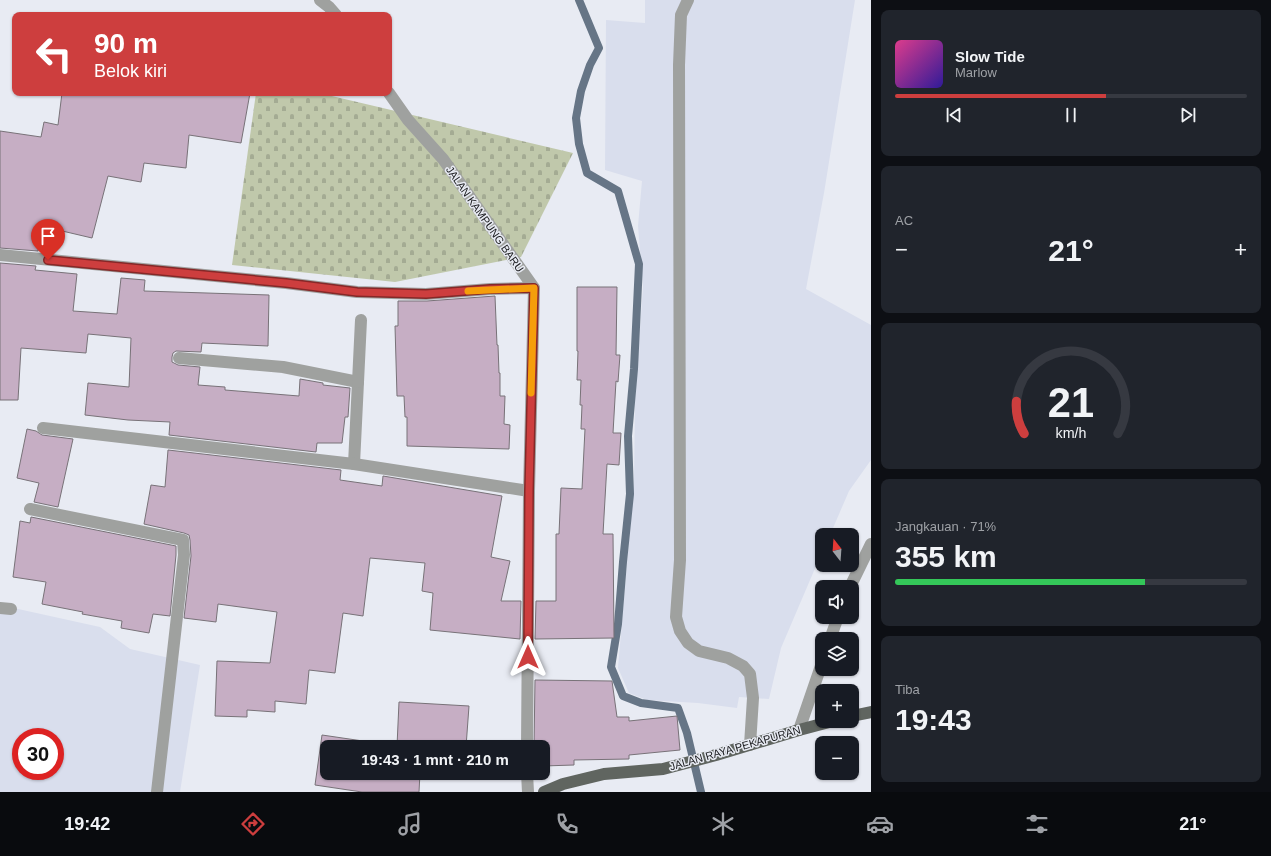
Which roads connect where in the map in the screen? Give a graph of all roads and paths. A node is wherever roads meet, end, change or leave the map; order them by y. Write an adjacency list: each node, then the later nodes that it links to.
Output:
1 (320, 0): 3 (street)
2 (688, 0): 22 (street)
3 (333, 12)
4 (392, 96): 6 (street, JALAN KAMPUNG BARU)
5 (0, 255): 6 (street)
6 (534, 288): 12 (street)
7 (361, 320): 9 (street)
8 (179, 358): 9 (street)
9 (358, 382): 11 (street)
10 (43, 428): 11 (street)
11 (354, 464): 12 (street)
12 (529, 491): 21 (street)
13 (30, 509): 24 (street)
14 (871, 544): 15 (street)
15 (853, 580)
16 (818, 676): 20 (street)
17 (871, 712): 18 (main road)
18 (859, 715)
19 (815, 726): 20 (main road, JALAN RAYA PEKAPURAN)
20 (799, 730): 22 (main road, JALAN RAYA PEKAPURAN)
21 (527, 740)
22 (750, 745): 26 (main road, JALAN RAYA PEKAPURAN)
23 (527, 780): 25 (street)
24 (157, 792)
25 (528, 792)
26 (544, 792)

